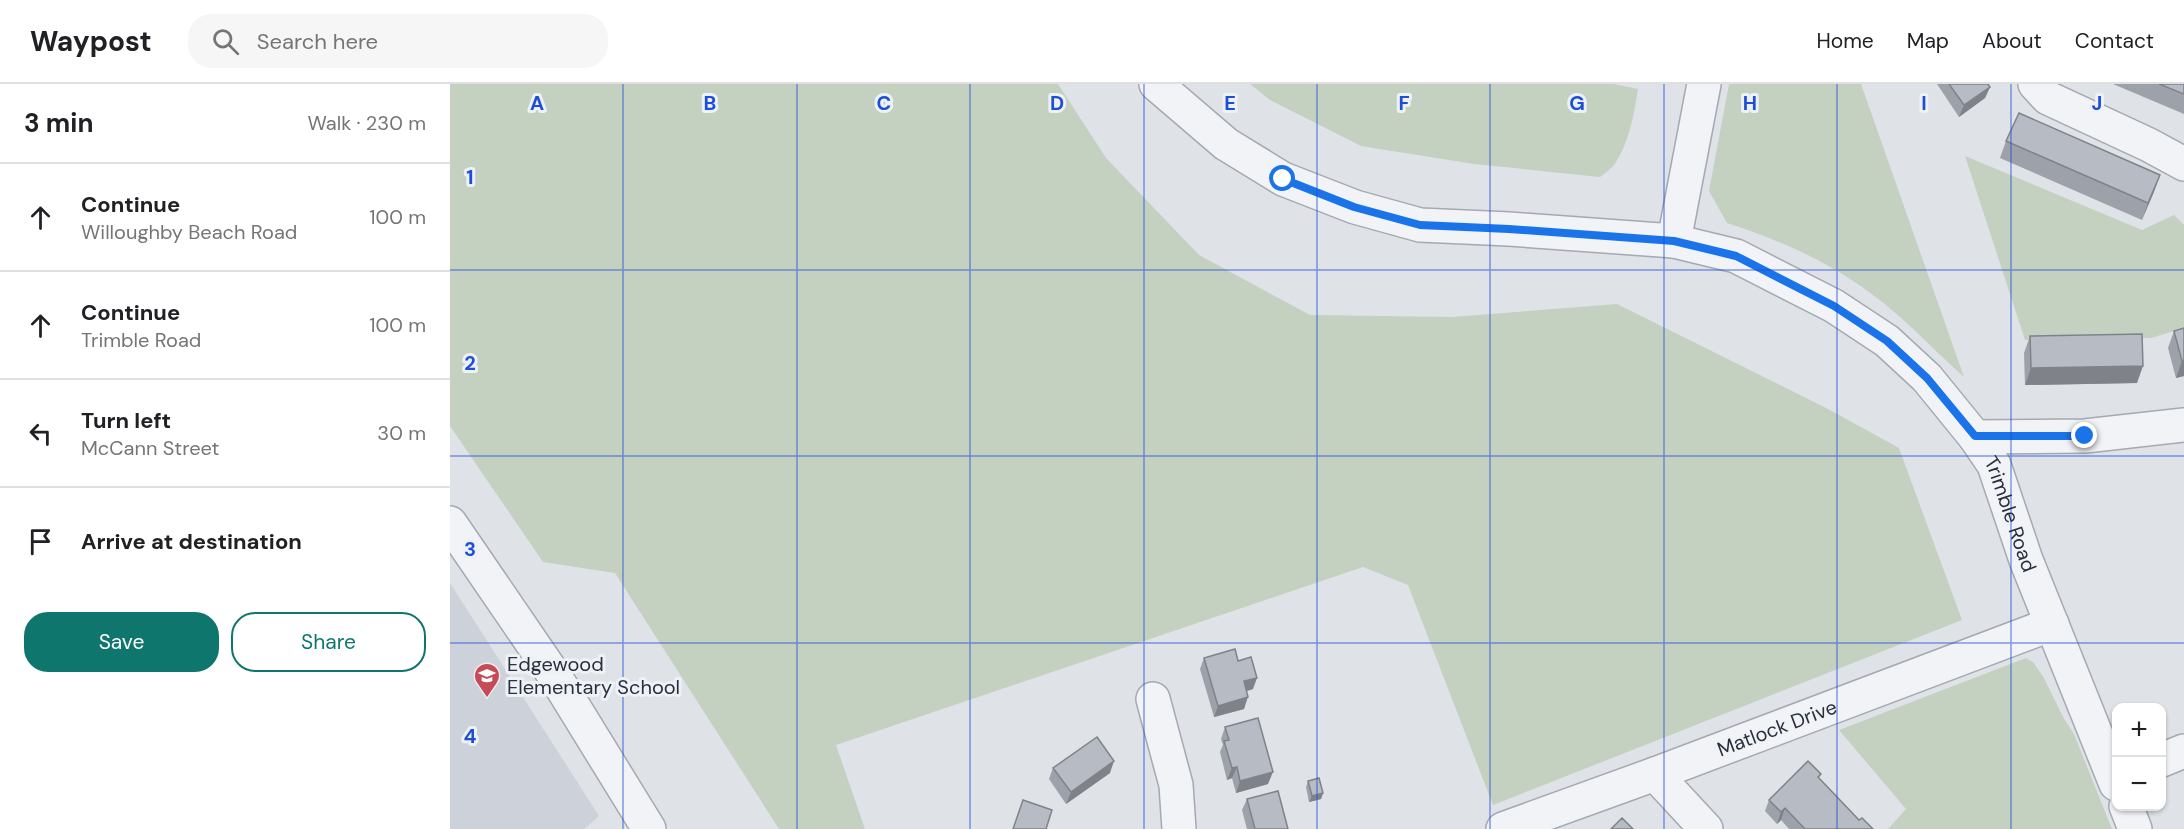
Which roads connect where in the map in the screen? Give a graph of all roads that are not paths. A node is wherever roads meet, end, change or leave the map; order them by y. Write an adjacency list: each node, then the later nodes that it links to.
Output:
1 (1156, 84): 5 (street, Trimble Road)
2 (1704, 84): 5 (street)
3 (2035, 84): 4 (street)
4 (2184, 164)
5 (1674, 241): 7 (street, Trimble Road)
6 (2184, 425): 7 (street)
7 (1975, 436): 9 (street, Trimble Road)
8 (450, 523): 16 (street)
9 (2052, 624): 13 (street, Trimble Road); 14 (street, Matlock Drive)
10 (1153, 699): 17 (street)
11 (2184, 751): 12 (street)
12 (2166, 758)
13 (2112, 772)
14 (1655, 774): 18 (street, Matlock Drive); 19 (street)
15 (2128, 811): 20 (street, Trimble Road)
16 (649, 829)
17 (1179, 829)
18 (1503, 829)
19 (1706, 829)
20 (2135, 829)

